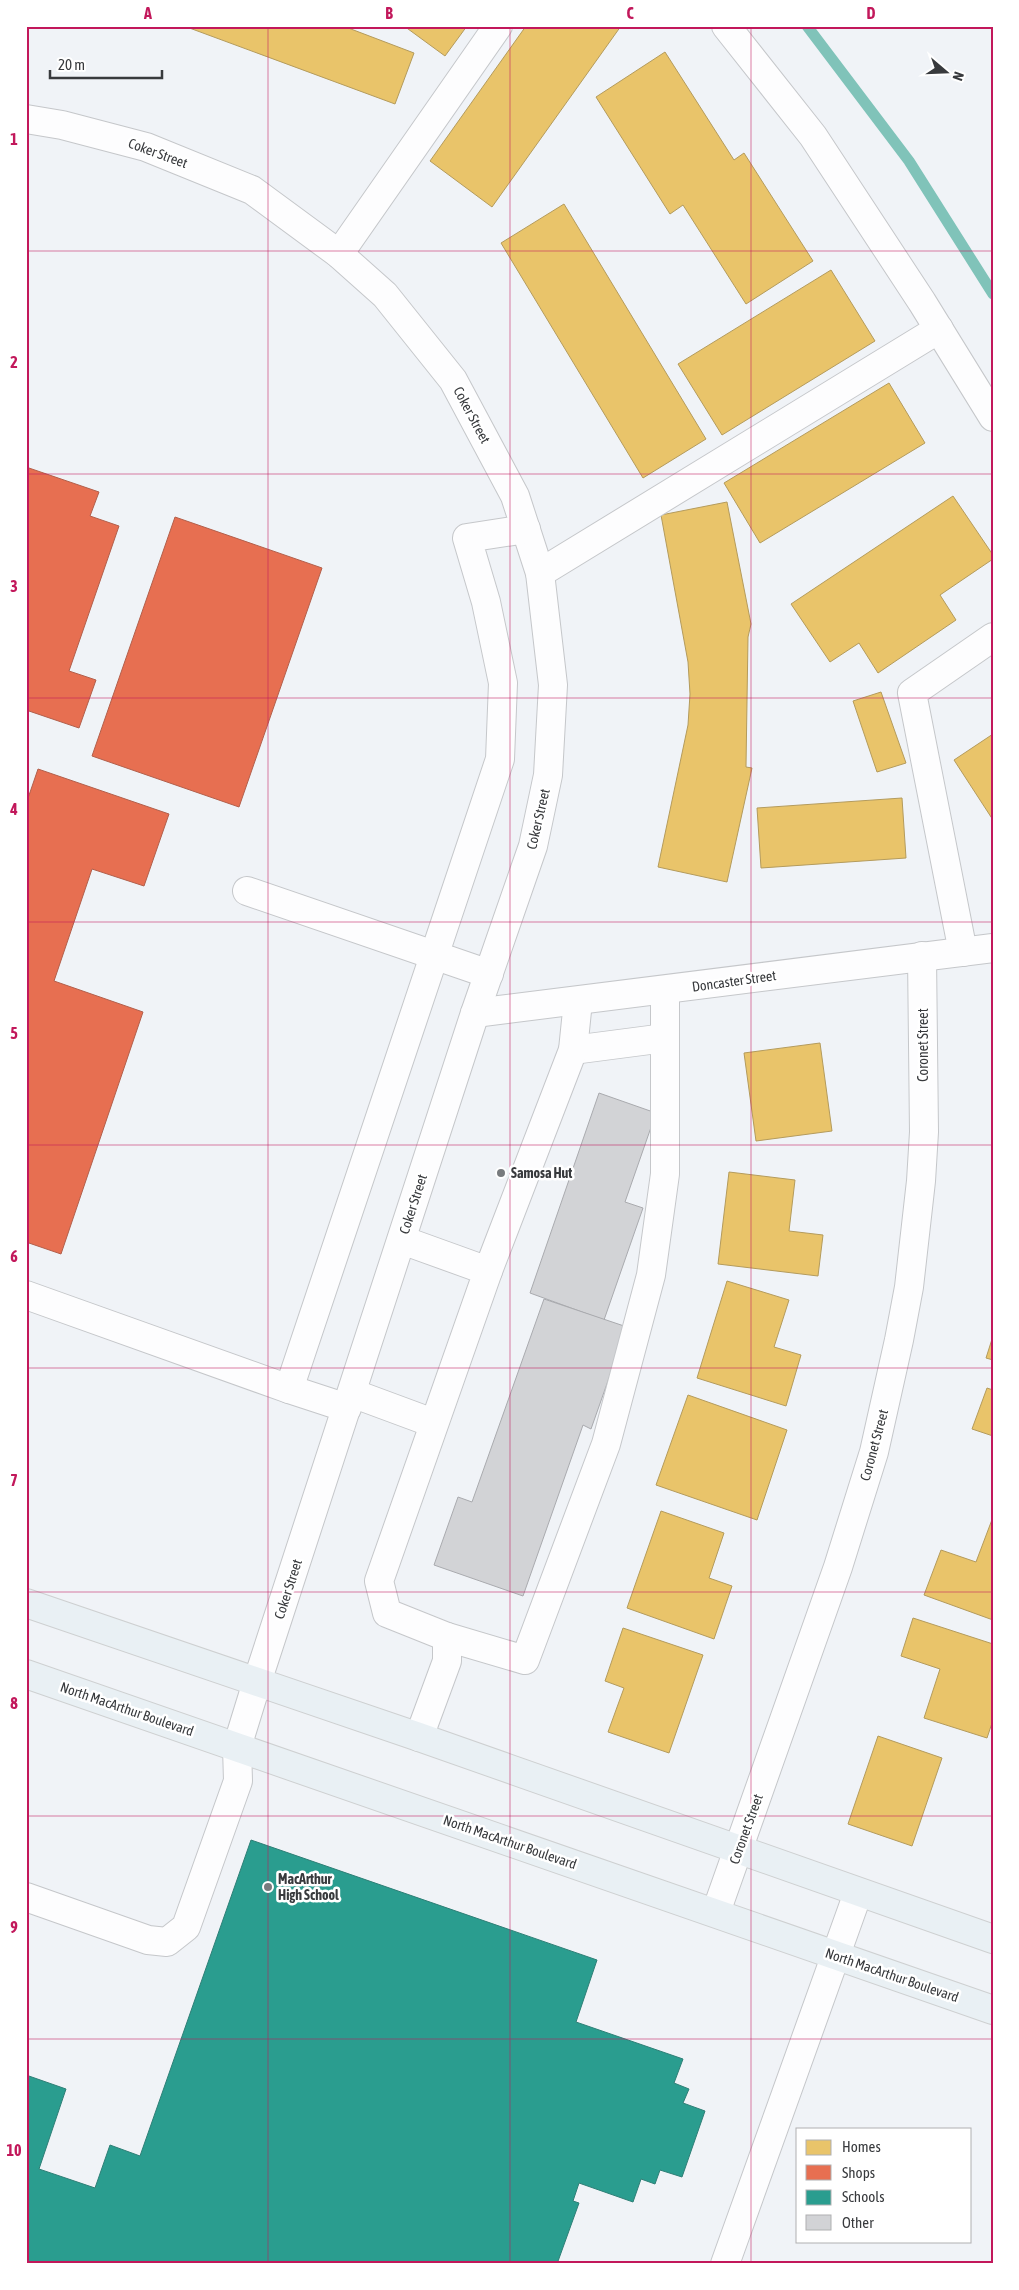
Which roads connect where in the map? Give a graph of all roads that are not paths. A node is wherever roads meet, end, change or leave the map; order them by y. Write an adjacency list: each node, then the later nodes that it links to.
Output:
1 (498, 26): 4 (street)
2 (726, 26): 5 (street)
3 (26, 119): 4 (street, Coker Street)
4 (340, 254): 7 (street, Coker Street)
5 (939, 330): 6 (street); 8 (street)
6 (993, 417)
7 (526, 529): 8 (street, Coker Street); 13 (street)
8 (540, 573): 15 (street, Coker Street)
9 (993, 637): 12 (street)
10 (247, 891): 13 (street)
11 (993, 948): 12 (street, Doncaster Street)
12 (963, 952): 14 (street, Doncaster Street)
13 (434, 955): 15 (street); 24 (street)
14 (922, 956): 16 (street, Doncaster Street); 33 (street, Coronet Street)
15 (489, 974): 18 (street, Coker Street)
16 (665, 990): 17 (street, Doncaster Street); 19 (street)
17 (578, 1001): 18 (street, Doncaster Street); 20 (street)
18 (475, 1013): 21 (street, Coker Street)
19 (665, 1038): 20 (street); 28 (street)
20 (573, 1050): 22 (street)
21 (402, 1240): 22 (street); 25 (street, Coker Street)
22 (488, 1271): 26 (street)
23 (26, 1295): 24 (street)
24 (289, 1389): 25 (street)
25 (350, 1401): 26 (street); 30 (street, Coker Street)
26 (433, 1423): 28 (street)
27 (26, 1603): 30 (main road)
28 (447, 1637): 31 (street)
29 (26, 1674): 32 (main road, North MacArthur Boulevard)
30 (257, 1682): 31 (main road); 32 (street, Coker Street)
31 (419, 1737): 33 (main road)
32 (237, 1747): 35 (street, Coker Street); 36 (main road, North MacArthur Boulevard)
33 (738, 1850): 34 (main road); 36 (street, Coronet Street)
34 (858, 1893): 37 (main road); 38 (street)
35 (26, 1896)
36 (716, 1912): 38 (main road, North MacArthur Boulevard)
37 (993, 1939)
38 (836, 1956): 39 (main road, North MacArthur Boulevard); 40 (street)
39 (993, 2010)
40 (725, 2264)

